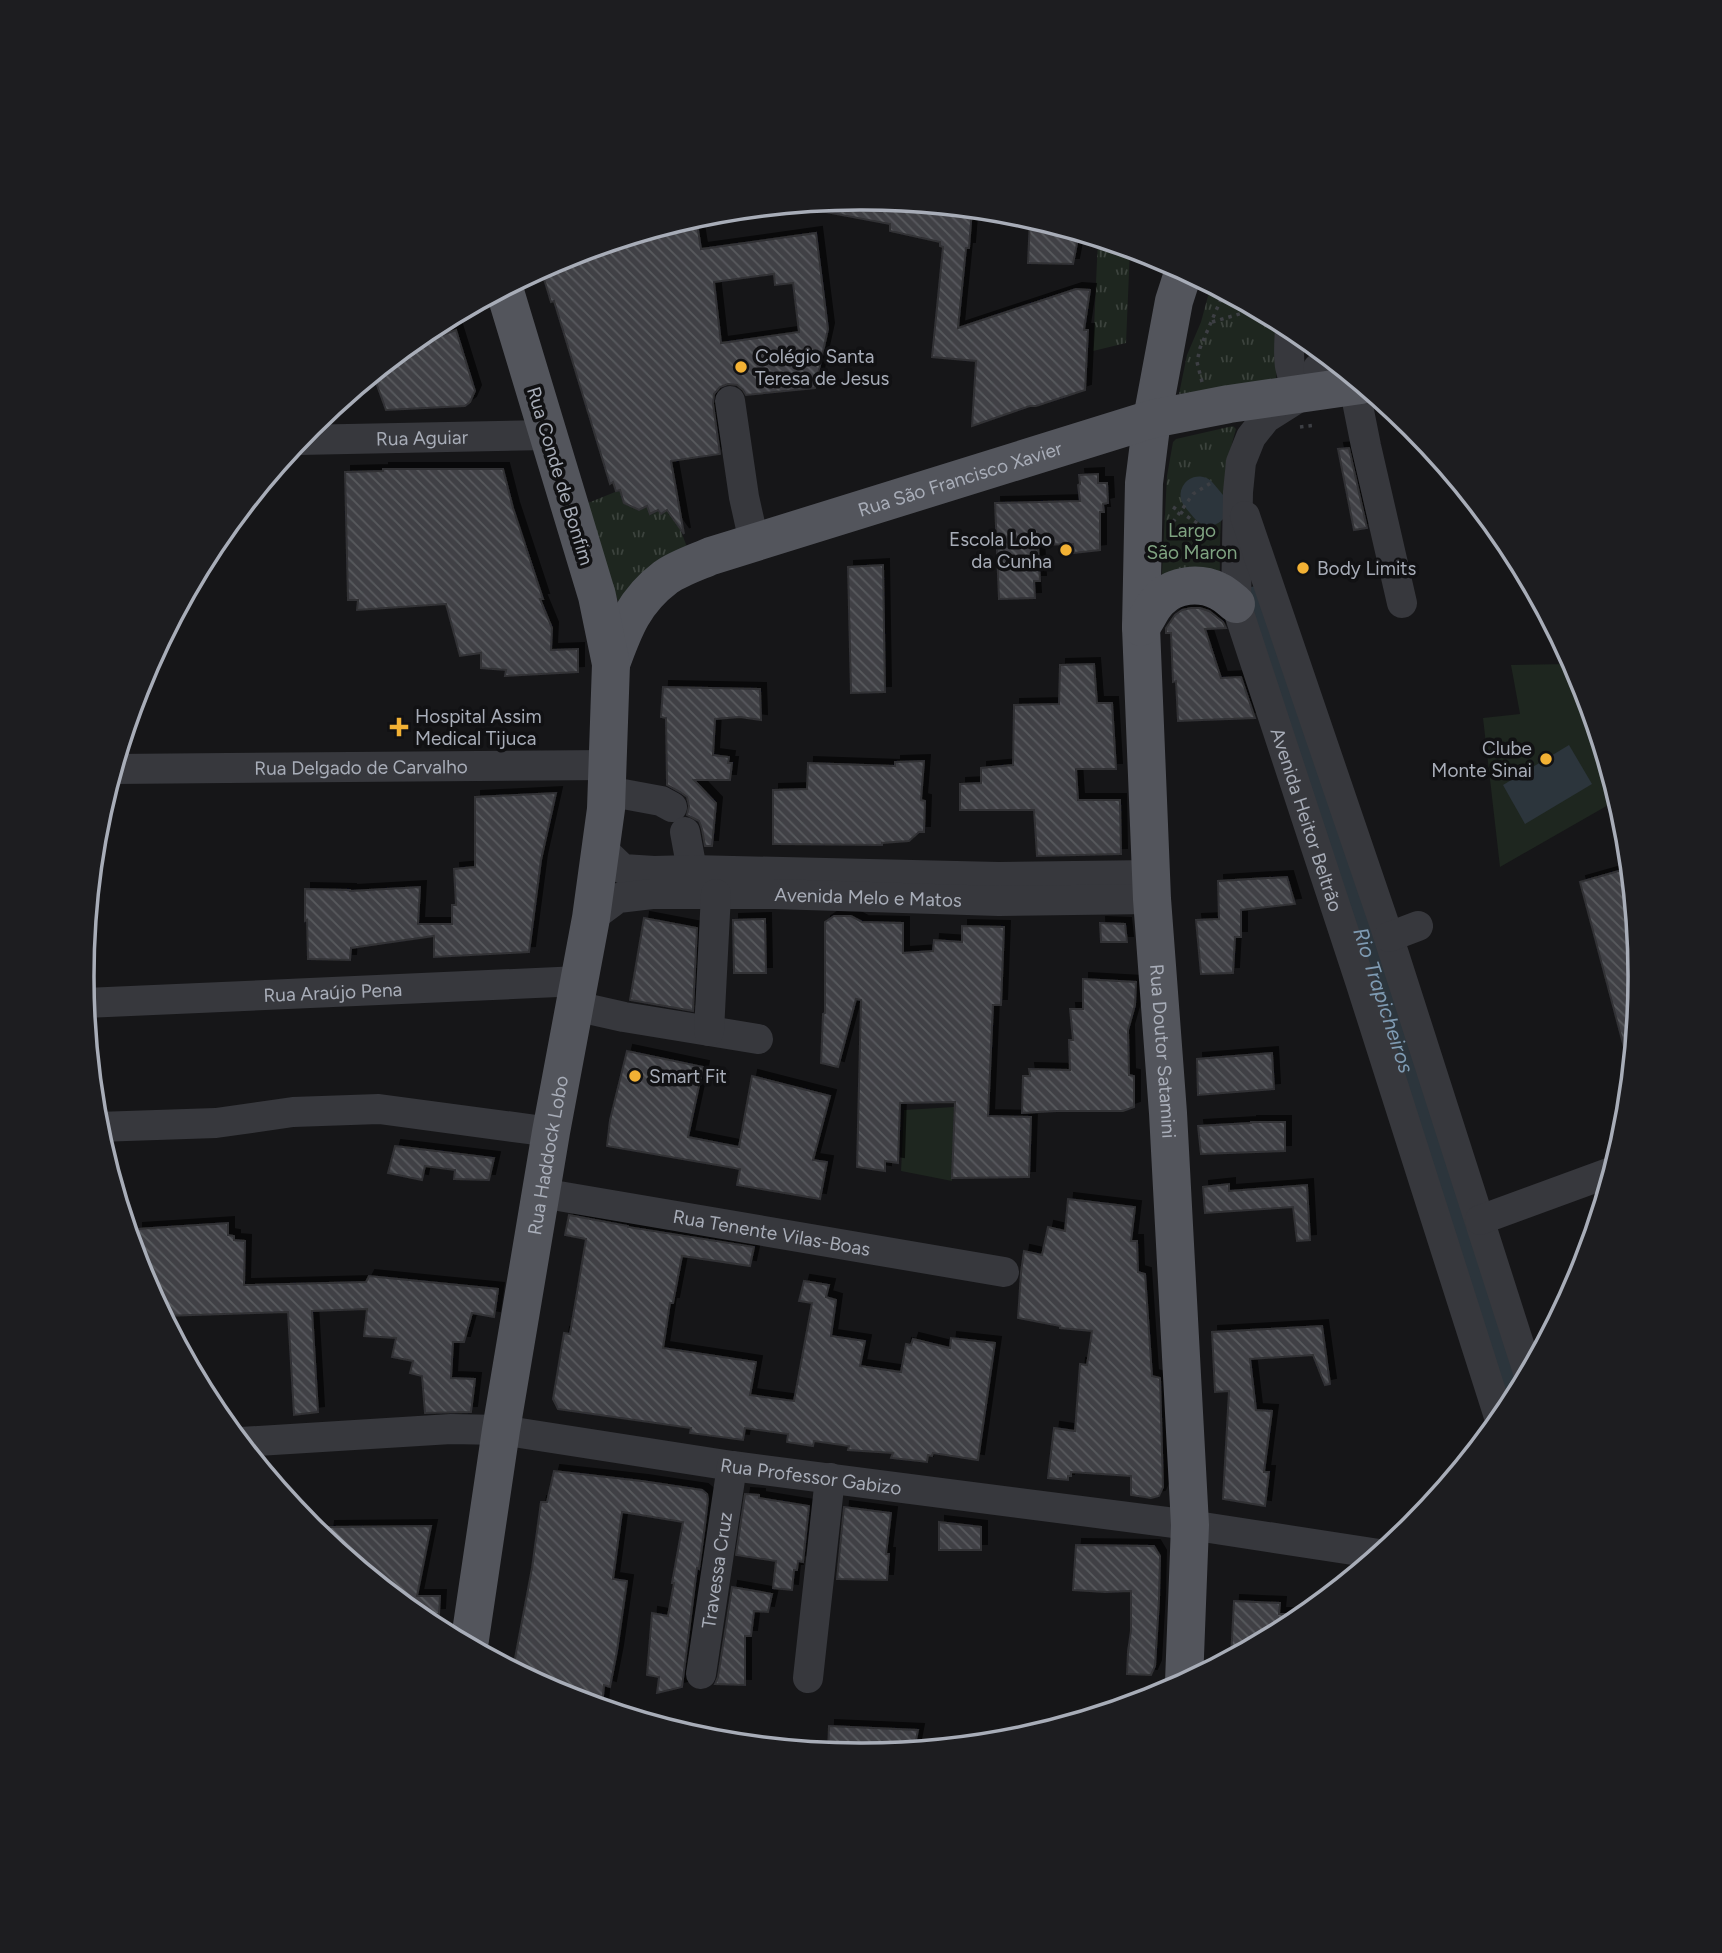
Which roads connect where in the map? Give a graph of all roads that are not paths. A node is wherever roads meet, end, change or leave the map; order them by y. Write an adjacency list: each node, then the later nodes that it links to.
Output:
1 (1181, 280): 6 (main road)
2 (506, 297): 7 (main road, Rua Conde de Bonfim)
3 (1290, 341): 4 (street)
4 (1335, 380): 6 (main road, Rua São Francisco Xavier); 9 (street, Avenida Heitor Beltrão); 11 (street)
5 (730, 401): 10 (street)
6 (1152, 419): 10 (main road, Rua São Francisco Xavier); 13 (main road, Rua Doutor Satamini)
7 (547, 435): 8 (street, Rua Aguiar); 14 (main road, Rua Conde de Bonfim)
8 (315, 440)
9 (1227, 485): 12 (street, Avenida Heitor Beltrão); 24 (street, Avenida Heitor Beltrão)
10 (754, 542): 14 (main road, Rua São Francisco Xavier)
11 (1402, 603)
12 (1236, 604): 13 (main road); 36 (street, Avenida Heitor Beltrão)
13 (1141, 627): 20 (main road, Rua Doutor Satamini)
14 (611, 664): 16 (main road, Rua Haddock Lobo)
15 (124, 769): 16 (street, Rua Delgado de Carvalho)
16 (608, 778): 17 (main road, Rua Haddock Lobo); 18 (street, Rua Delgado de Carvalho)
17 (601, 848): 18 (street, Avenida Melo e Matos); 22 (main road, Rua Haddock Lobo)
18 (692, 870): 19 (street, Avenida Melo e Matos)
19 (774, 883): 20 (street, Avenida Melo e Matos); 21 (street, Avenida Melo e Matos)
20 (1152, 887): 41 (main road, Rua Doutor Satamini)
21 (716, 894): 22 (street, Avenida Melo e Matos); 27 (street)
22 (591, 918): 25 (main road, Rua Haddock Lobo)
23 (1416, 920): 24 (street)
24 (1387, 932): 33 (street, Avenida Heitor Beltrão)
25 (578, 994): 26 (street, Rua Araújo Pena); 27 (street, Rua Araújo Pena); 30 (main road, Rua Haddock Lobo)
26 (95, 1003)
27 (709, 1031): 28 (street, Rua Araújo Pena)
28 (758, 1039)
29 (109, 1127): 30 (street)
30 (535, 1130): 32 (main road, Rua Haddock Lobo)
31 (1601, 1176): 33 (street)
32 (541, 1193): 34 (street, Rua Tenente Vilas-Boas); 37 (main road, Rua Haddock Lobo)
33 (1480, 1220): 35 (street, Avenida Heitor Beltrão)
34 (1004, 1272)
35 (1524, 1361)
36 (1495, 1406)
37 (501, 1430): 38 (street, Rua Professor Gabizo); 39 (street, Rua Professor Gabizo); 43 (main road, Rua Haddock Lobo)
38 (252, 1441)
39 (732, 1466): 40 (street, Rua Professor Gabizo); 45 (street, Travessa Cruz)
40 (830, 1478): 41 (street, Rua Professor Gabizo); 46 (street)
41 (1190, 1525): 42 (street, Rua Professor Gabizo); 44 (main road, Rua Doutor Satamini)
42 (1367, 1552)
43 (471, 1635)
44 (1184, 1671)
45 (701, 1674)
46 (808, 1678)

